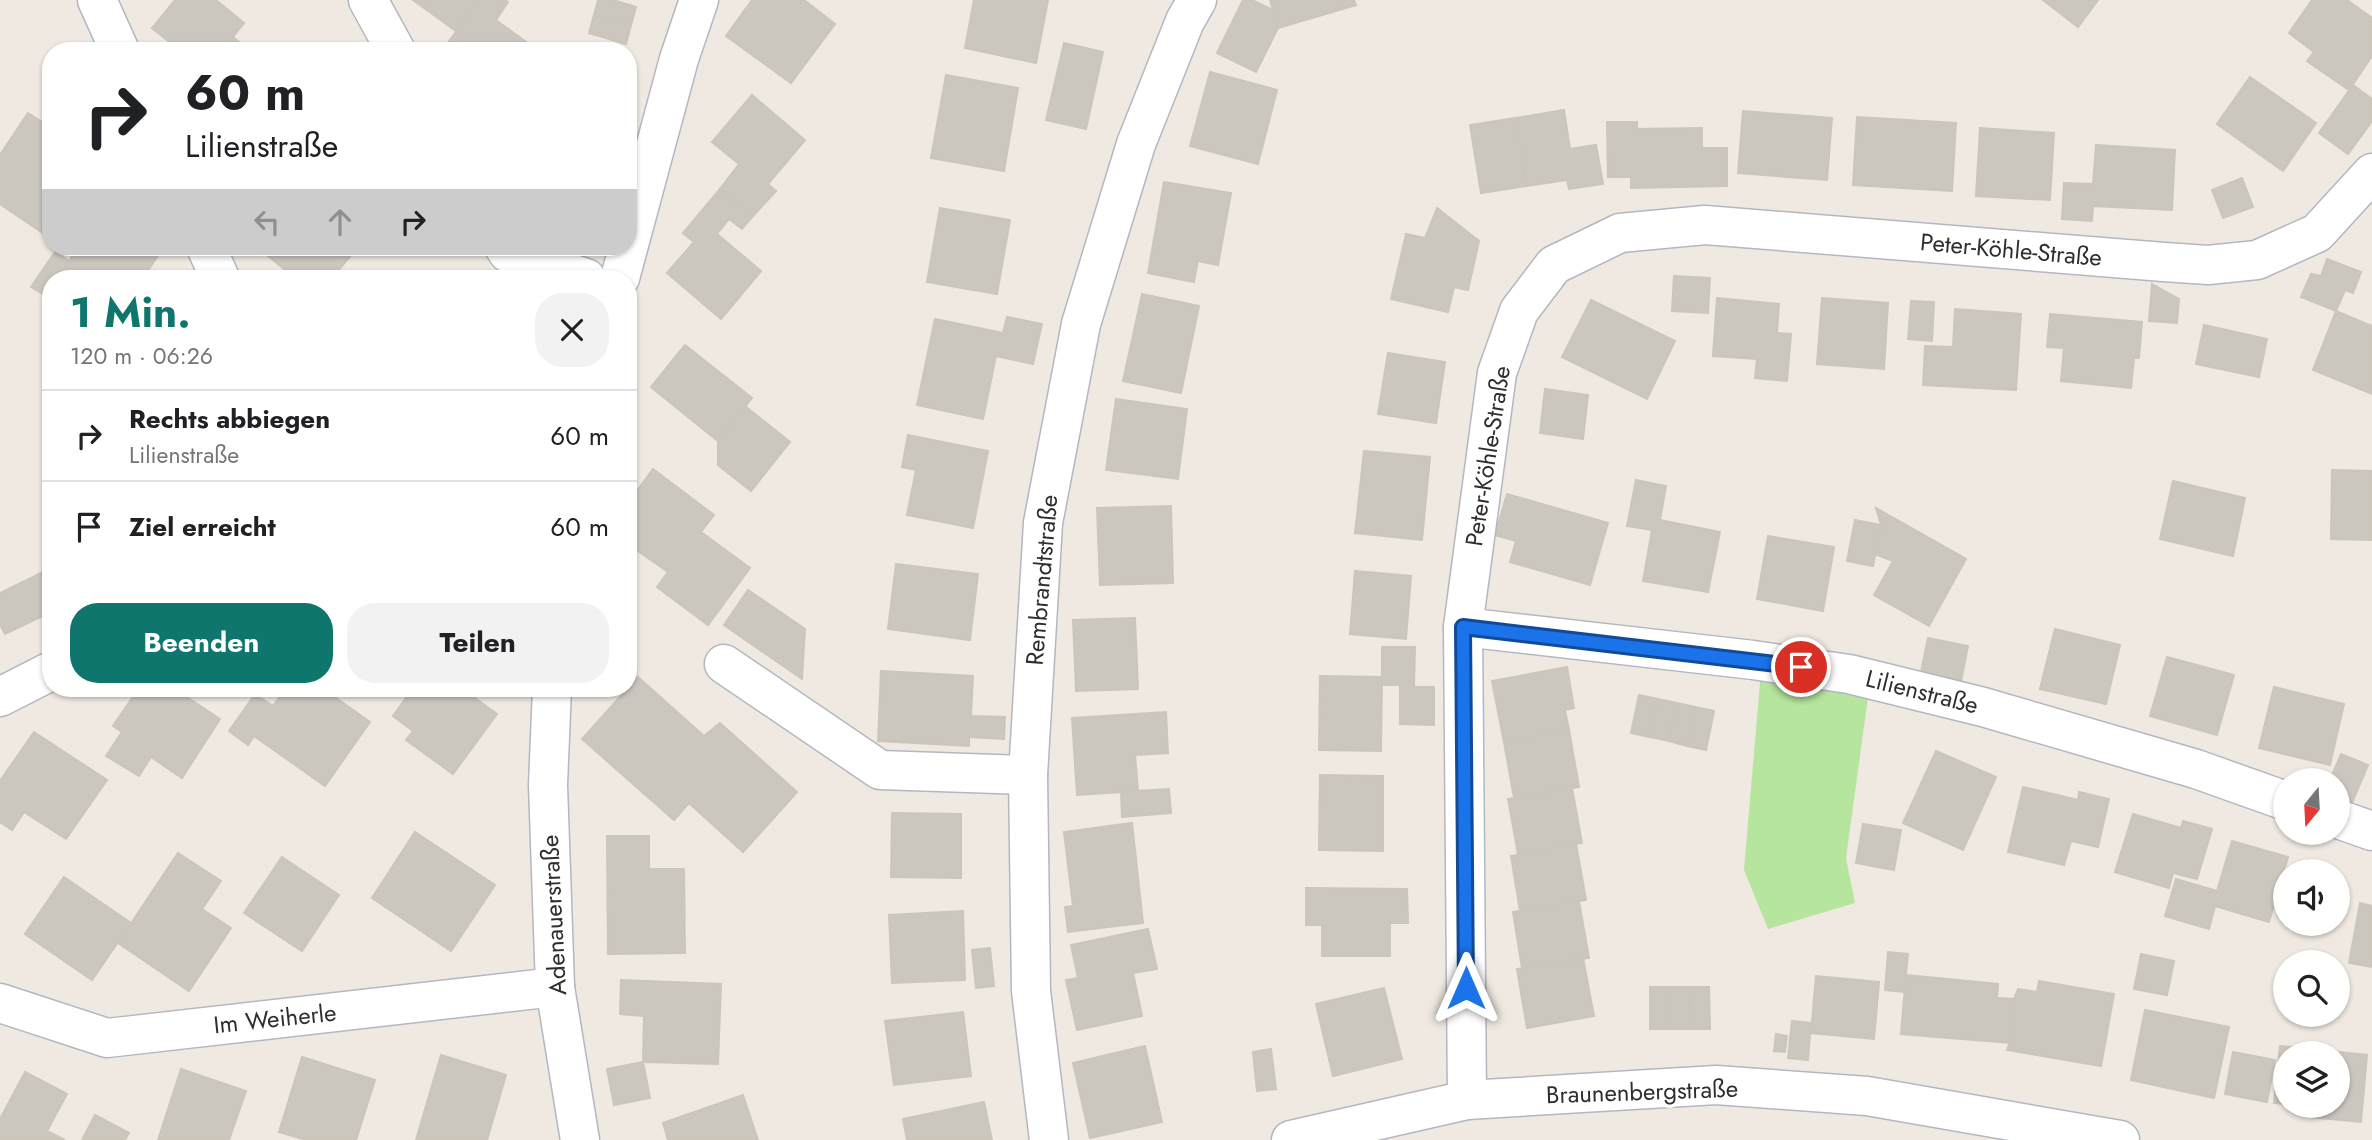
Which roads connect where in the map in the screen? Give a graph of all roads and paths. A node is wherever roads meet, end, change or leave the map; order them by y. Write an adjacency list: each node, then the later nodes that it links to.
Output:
1 (97, 0): 5 (street)
2 (368, 0): 6 (street)
3 (699, 0): 8 (street)
4 (1197, 0): 16 (street, Rembrandtstraße)
5 (116, 42)
6 (391, 42)
7 (2372, 173): 11 (street, Peter-Köhle-Straße)
8 (637, 215)
9 (517, 256): 10 (street)
10 (561, 270)
11 (1463, 627): 17 (street, Lilienstraße); 22 (street, Peter-Köhle-Straße)
12 (724, 664): 16 (street)
13 (42, 676): 14 (street)
14 (0, 697)
15 (552, 697): 20 (street, Adenauerstraße)
16 (1028, 775): 25 (street, Rembrandtstraße)
17 (2273, 796)
18 (2350, 823): 19 (street)
19 (2372, 831)
20 (555, 987): 21 (street, Im Weiherle); 24 (street, Adenauerstraße)
21 (0, 1003)
22 (1467, 1100): 23 (street, Braunenbergstraße); 26 (street, Braunenbergstraße)
23 (2112, 1139)
24 (580, 1140)
25 (1049, 1140)
26 (1291, 1140)

